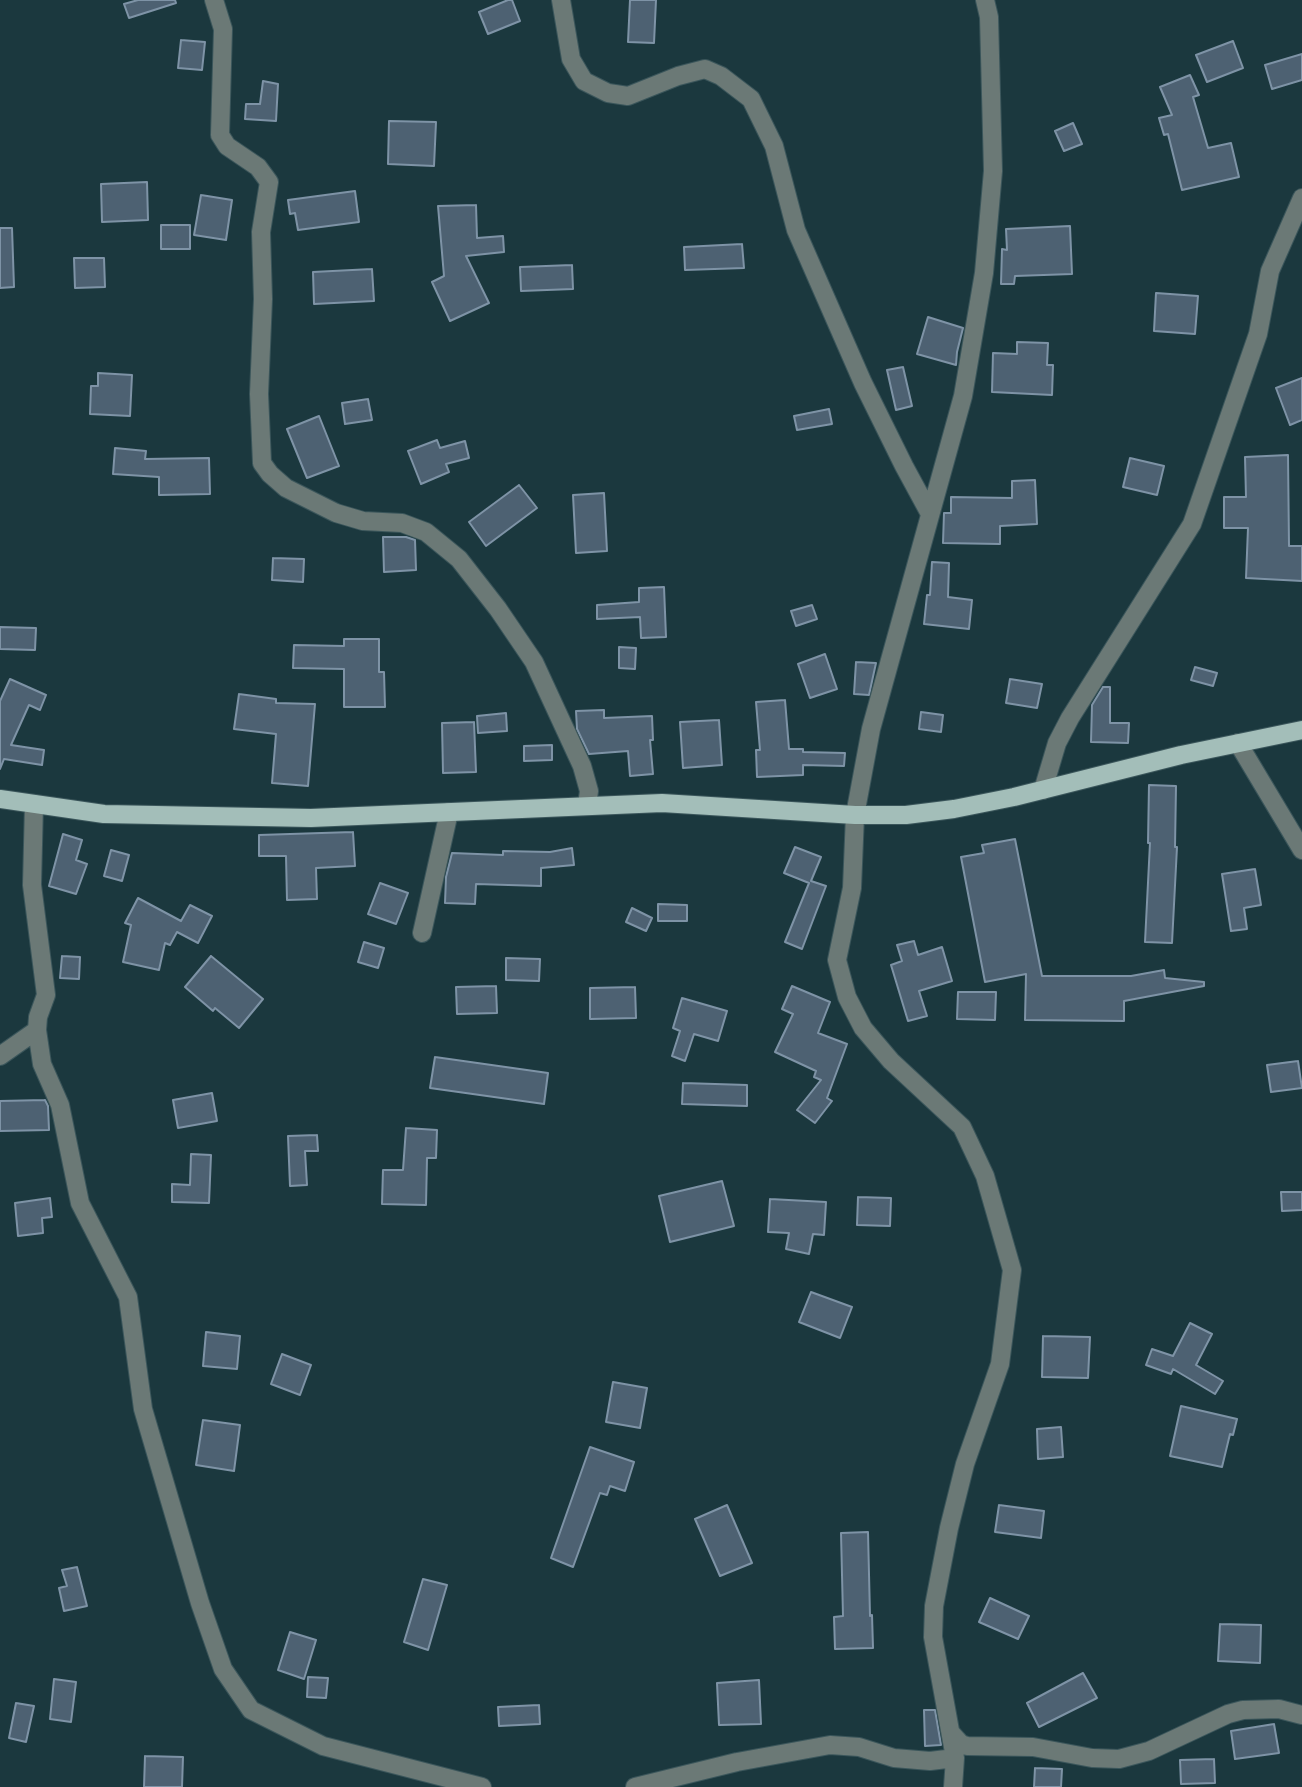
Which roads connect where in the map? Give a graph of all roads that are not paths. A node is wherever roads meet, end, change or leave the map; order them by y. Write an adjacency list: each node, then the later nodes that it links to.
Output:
1 (214, 0): 11 (street)
2 (561, 0): 5 (street)
3 (985, 0): 5 (street)
4 (1302, 198): 8 (street)
5 (930, 514): 13 (street)
6 (1302, 730): 7 (main road)
7 (1238, 743): 8 (main road); 14 (street)
8 (1043, 790): 13 (main road)
9 (0, 799): 10 (main road)
10 (34, 804): 12 (main road); 16 (street)
11 (587, 806): 12 (main road); 13 (main road)
12 (449, 812): 15 (street)
13 (855, 815): 19 (street)
14 (1302, 850)
15 (422, 933)
16 (37, 1030): 17 (street); 21 (street)
17 (0, 1056)
18 (1302, 1715): 19 (street)
19 (951, 1733): 20 (street)
20 (955, 1758): 22 (street); 23 (street)
21 (482, 1787)
22 (635, 1787)
23 (953, 1787)

